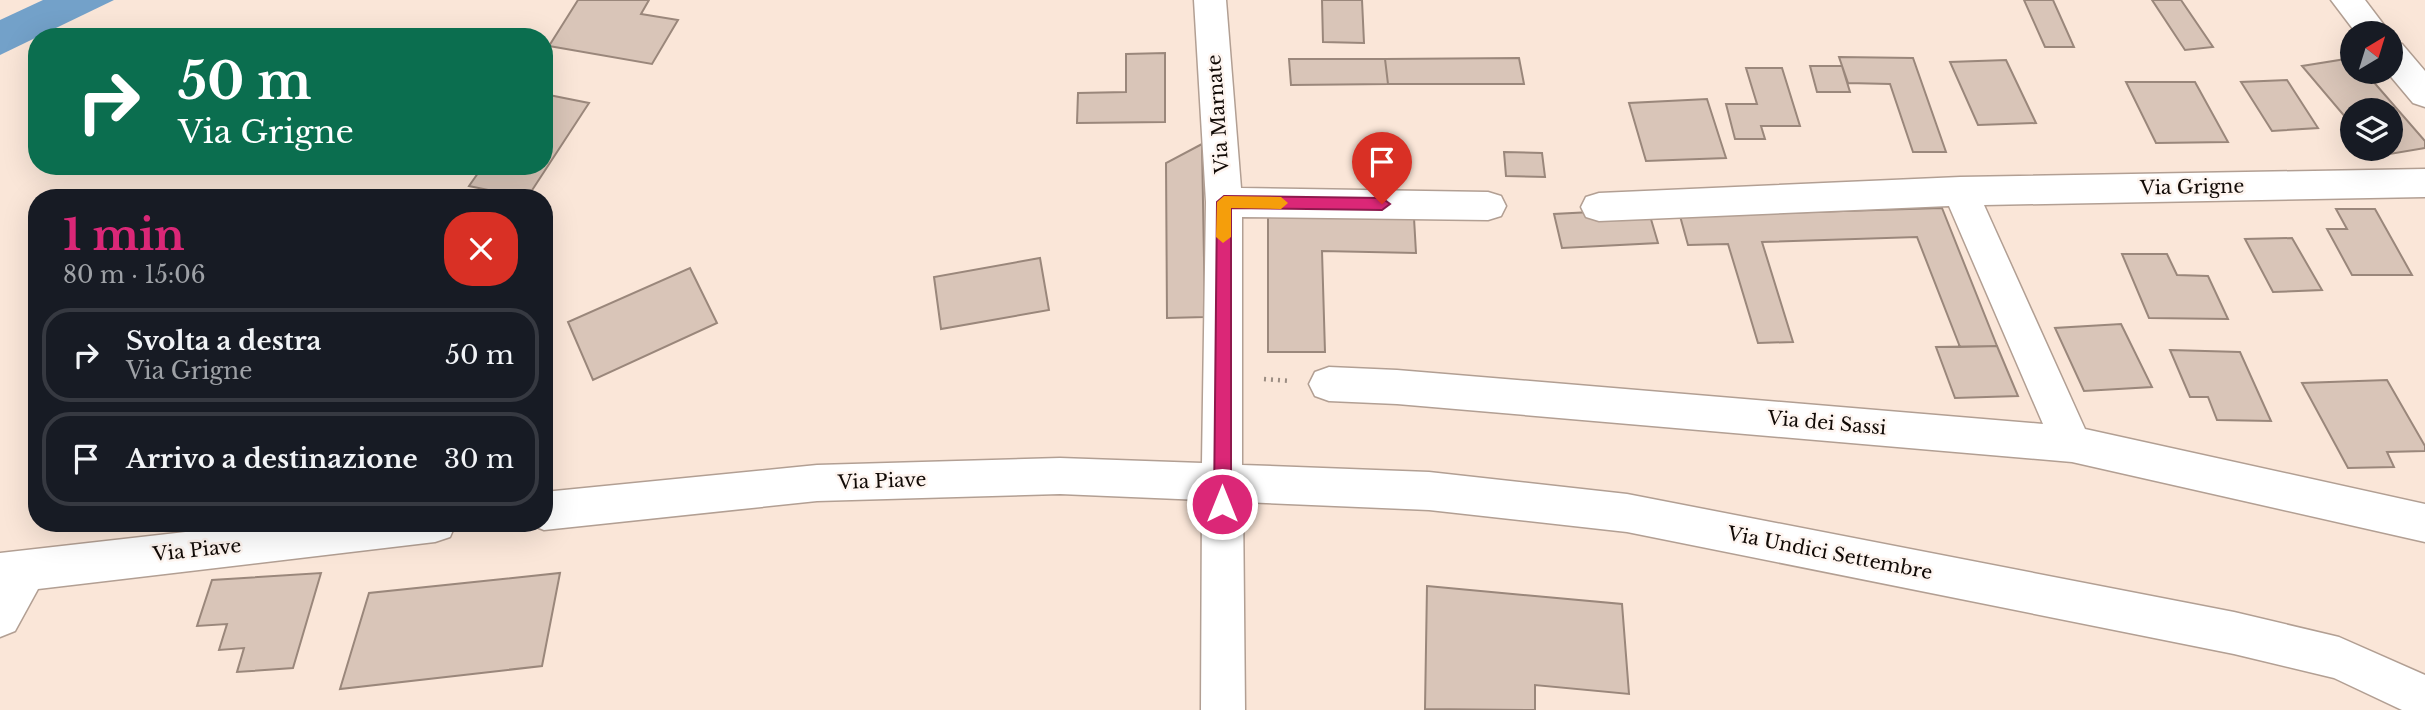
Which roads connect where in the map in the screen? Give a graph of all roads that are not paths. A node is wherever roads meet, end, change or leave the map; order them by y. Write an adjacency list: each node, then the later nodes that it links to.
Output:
1 (1210, 0): 8 (street, Via Marnate)
2 (2347, 0): 3 (street)
3 (2364, 21)
4 (2403, 68): 5 (street)
5 (2425, 94)
6 (2425, 183): 7 (street, Via Grigne)
7 (1960, 191): 10 (street, Via Grigne); 12 (street)
8 (1224, 202): 9 (street); 13 (street, Via Marnate)
9 (1488, 206)
10 (1599, 207)
11 (1329, 384): 12 (street, Via dei Sassi)
12 (2072, 444): 15 (street, Via dei Sassi)
13 (1222, 481): 14 (street, Via Piave); 19 (street, Via Undici Settembre); 20 (street, Via Marnate)
14 (553, 510)
15 (2425, 523)
16 (356, 532): 17 (street, Via Piave)
17 (13, 571): 18 (street)
18 (0, 616)
19 (2425, 698)
20 (1223, 710)

